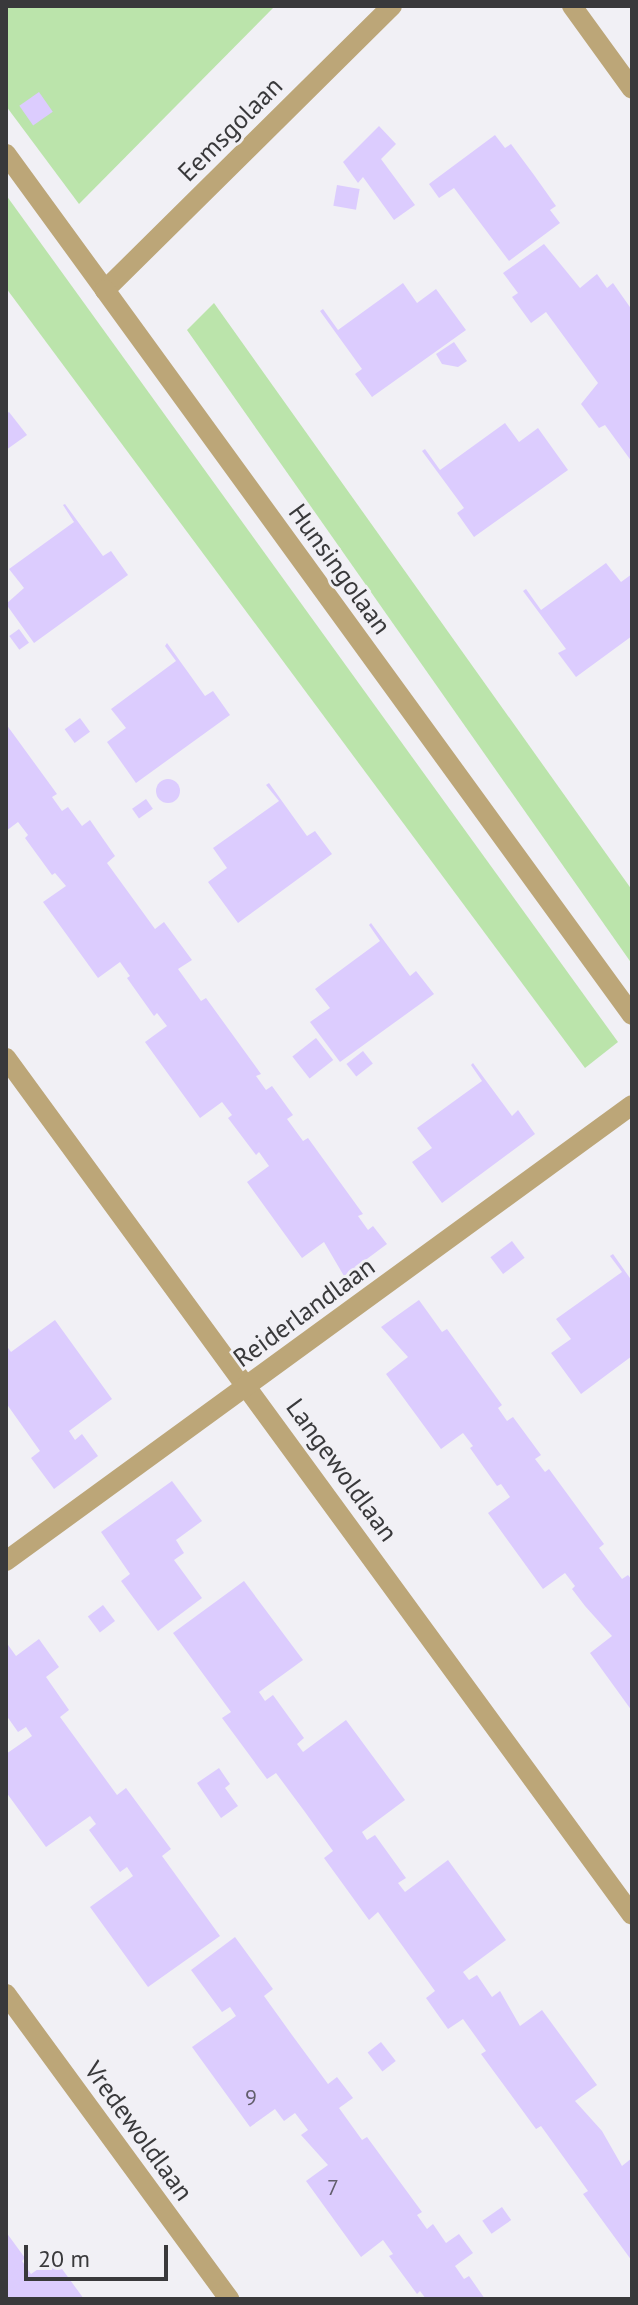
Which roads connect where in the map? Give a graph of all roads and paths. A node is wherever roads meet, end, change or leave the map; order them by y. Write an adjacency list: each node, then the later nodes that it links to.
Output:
1 (392, 6): 5 (street, Eemsgolaan)
2 (572, 6): 3 (street)
3 (632, 89)
4 (6, 154): 5 (street, Hunsingolaan)
5 (105, 290): 6 (street, Hunsingolaan)
6 (632, 1015)
7 (6, 1058): 9 (street, Langewoldlaan)
8 (632, 1105): 9 (street, Reiderlandlaan)
9 (248, 1385): 10 (street, Reiderlandlaan); 11 (street, Langewoldlaan)
10 (6, 1561)
11 (632, 1915)
12 (6, 1994): 13 (street, Vredewoldlaan)
13 (229, 2299)

